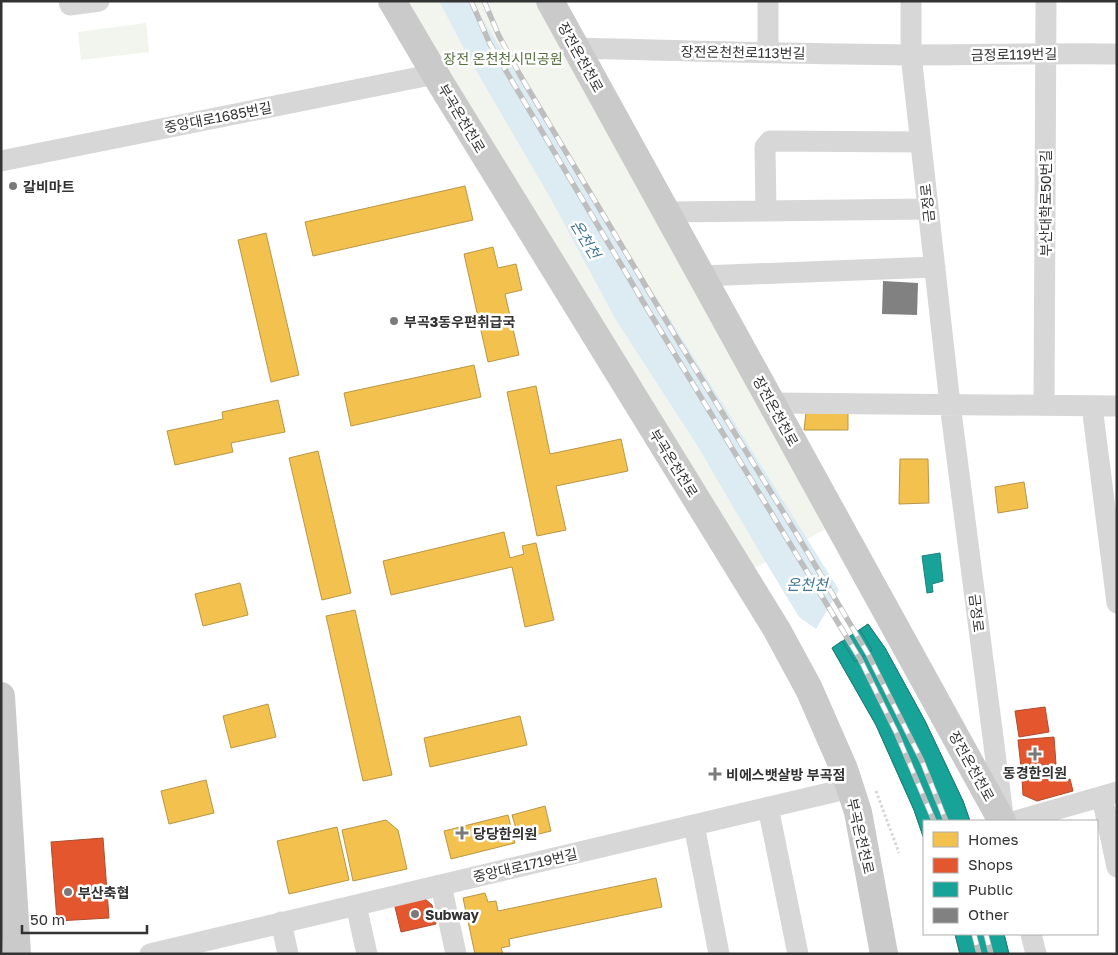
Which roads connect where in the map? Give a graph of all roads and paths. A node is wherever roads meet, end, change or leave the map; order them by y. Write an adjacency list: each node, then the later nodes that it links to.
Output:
1 (69, 1): 2 (street)
2 (99, 1)
3 (392, 1): 13 (main road, 부곡온천천로)
4 (550, 1): 8 (main road, 장전온천천로)
5 (768, 1): 9 (street)
6 (911, 1): 12 (street, 금정로)
7 (1046, 1): 10 (street, 부산대학로50번길)
8 (576, 48): 9 (street, 장전온천천로113번길); 18 (main road, 장전온천천로)
9 (768, 53): 12 (street, 장전온천천로113번길)
10 (1046, 53): 11 (street, 금정로119번길); 12 (street, 금정로119번길); 23 (street, 부산대학로50번길)
11 (1117, 54)
12 (911, 55): 14 (street, 금정로)
13 (435, 74): 15 (street, 중앙대로1685번길); 28 (main road, 부곡온천천로)
14 (920, 142): 16 (street, 금정로); 17 (street)
15 (1, 161)
16 (928, 209): 17 (street); 19 (street, 금정로)
17 (766, 211): 18 (street)
18 (666, 212): 20 (main road, 장전온천천로)
19 (934, 267): 20 (street); 22 (street, 금정로)
20 (702, 276): 21 (main road, 장전온천천로)
21 (772, 403): 22 (street); 31 (main road, 장전온천천로)
22 (950, 404): 23 (street); 32 (street, 금정로)
23 (1044, 405): 24 (street)
24 (1092, 406): 25 (street); 26 (street)
25 (1117, 406)
26 (1117, 602)
27 (1, 696): 40 (main road)
28 (850, 788): 30 (street, 중앙대로1719번길); 47 (main road, 부곡온천천로)
29 (1109, 795): 33 (street); 35 (street)
30 (768, 807): 34 (street, 중앙대로1719번길); 46 (street)
31 (1002, 820)
32 (1003, 820)
33 (1020, 820)
34 (694, 825): 36 (street, 중앙대로1719번길); 45 (street)
35 (1117, 867)
36 (441, 884): 37 (street, 중앙대로1719번길); 44 (street)
37 (356, 904): 38 (street, 중앙대로1719번길); 43 (street)
38 (281, 922): 41 (street, 중앙대로1719번길); 42 (street)
39 (1031, 935): 48 (street)
40 (17, 954)
41 (150, 954)
42 (288, 954)
43 (367, 954)
44 (456, 954)
45 (719, 954)
46 (798, 954)
47 (884, 954)
48 (1036, 954)

